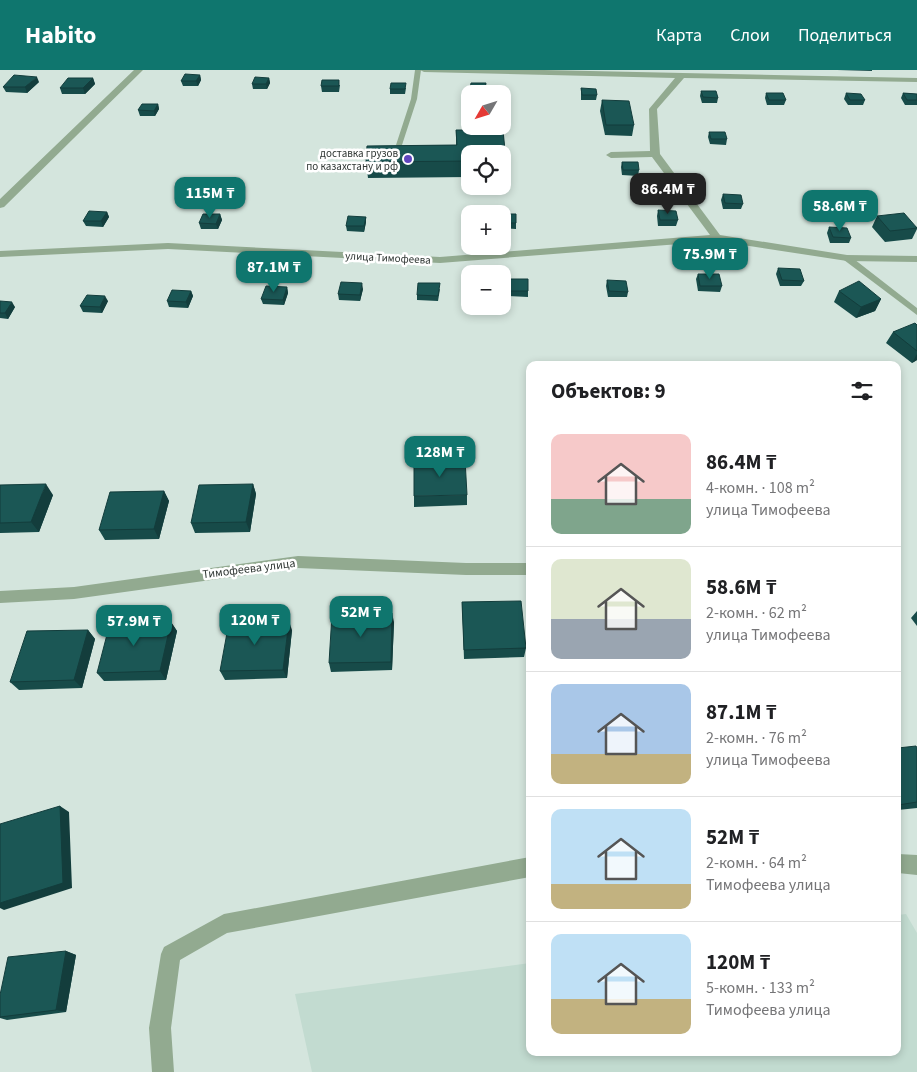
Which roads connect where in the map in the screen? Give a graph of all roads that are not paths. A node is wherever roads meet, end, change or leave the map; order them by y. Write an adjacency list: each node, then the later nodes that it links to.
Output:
1 (139, 70): 10 (street)
2 (418, 70): 7 (lane)
3 (424, 70): 4 (street)
4 (607, 72): 5 (street)
5 (680, 76): 6 (street); 8 (street)
6 (917, 80)
7 (399, 145)
8 (655, 154): 9 (street); 11 (street)
9 (611, 155)
10 (0, 205)
11 (716, 238): 12 (street, улица Тимофеева); 13 (street, улица Тимофеева)
12 (0, 254)
13 (847, 258): 14 (street, улица Тимофеева); 15 (lane)
14 (917, 259)
15 (917, 312)
16 (526, 569): 17 (street, Тимофеева улица)
17 (0, 597)
18 (901, 864): 19 (street)
19 (917, 864)
20 (526, 868): 21 (street)
21 (163, 1072)

